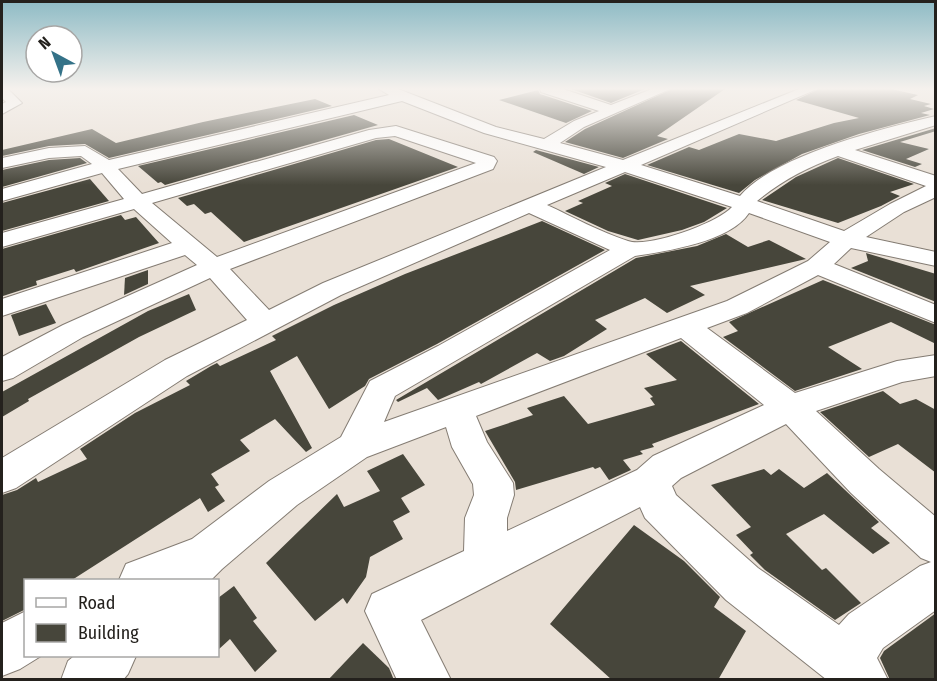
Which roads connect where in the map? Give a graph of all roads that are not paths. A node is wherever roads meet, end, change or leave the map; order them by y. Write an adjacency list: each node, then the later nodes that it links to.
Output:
1 (299, 121): 9 (street)
2 (467, 121): 6 (street)
3 (587, 121): 6 (street)
4 (734, 121): 10 (street)
5 (933, 121): 7 (street)
6 (546, 145): 10 (street)
7 (838, 150): 11 (street); 15 (street)
8 (2, 163): 9 (street)
9 (106, 166): 13 (street); 14 (street)
10 (624, 166): 15 (street); 16 (street)
11 (936, 183)
12 (936, 189): 18 (street)
13 (2, 195)
14 (137, 201): 17 (street); 19 (street); 23 (street)
15 (742, 203): 18 (street); 20 (street)
16 (529, 205): 20 (street); 26 (street)
17 (2, 240)
18 (846, 240): 21 (street); 22 (street)
19 (190, 246): 23 (street); 24 (street)
20 (628, 250): 32 (street)
21 (936, 259)
22 (817, 266): 25 (street); 27 (street)
23 (214, 267): 26 (street); 29 (street)
24 (2, 308)
25 (936, 315)
26 (265, 323): 33 (street)
27 (685, 326): 30 (street); 31 (street)
28 (936, 365): 30 (street)
29 (2, 370)
30 (790, 407): 34 (street); 35 (street)
31 (456, 408): 32 (street); 36 (street)
32 (354, 447): 37 (street)
33 (2, 477)
34 (651, 482): 36 (street); 43 (street)
35 (936, 544)
36 (486, 563): 45 (street)
37 (193, 567): 38 (street)
38 (146, 579)
39 (936, 582): 43 (street)
40 (24, 637): 41 (street)
41 (2, 651)
42 (109, 657): 44 (street)
43 (854, 670)
44 (87, 680)
45 (425, 680)

